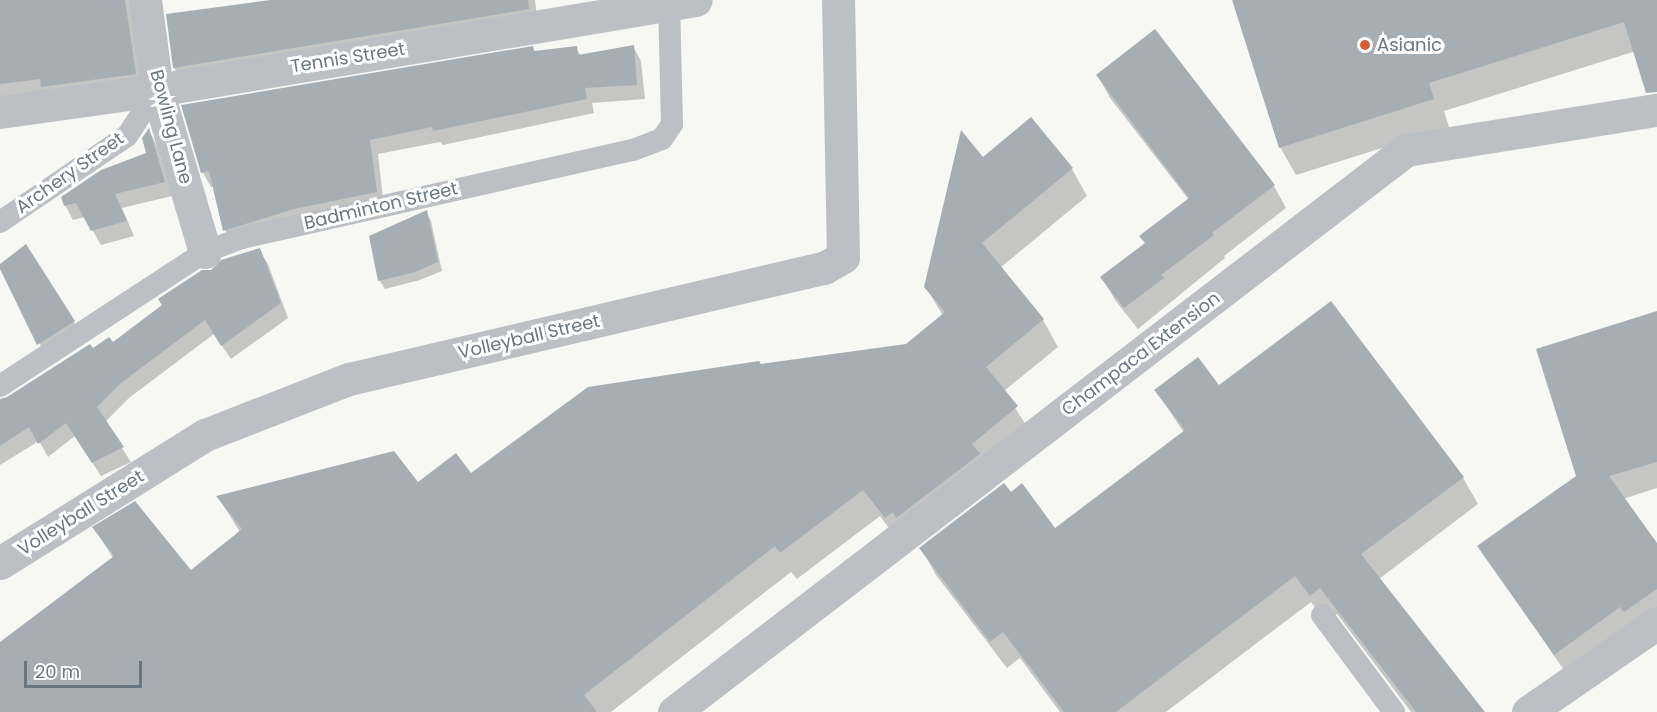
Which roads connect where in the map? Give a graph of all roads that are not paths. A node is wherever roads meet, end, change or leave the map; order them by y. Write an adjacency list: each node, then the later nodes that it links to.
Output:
1 (145, 0): 4 (street, Bowling Lane)
2 (838, 0): 10 (street, Volleyball Street)
3 (683, 2): 4 (street, Tennis Street); 8 (lane, Badminton Street)
4 (157, 90): 6 (street, Tennis Street); 7 (lane, Archery Street); 8 (street, Bowling Lane)
5 (1657, 110): 13 (street, Champaca Extension)
6 (0, 112)
7 (0, 222)
8 (205, 252): 9 (lane, Badminton Street)
9 (0, 386)
10 (0, 563)
11 (1322, 615): 14 (lane)
12 (1657, 623): 15 (street)
13 (674, 712)
14 (1394, 712)
15 (1528, 712)

